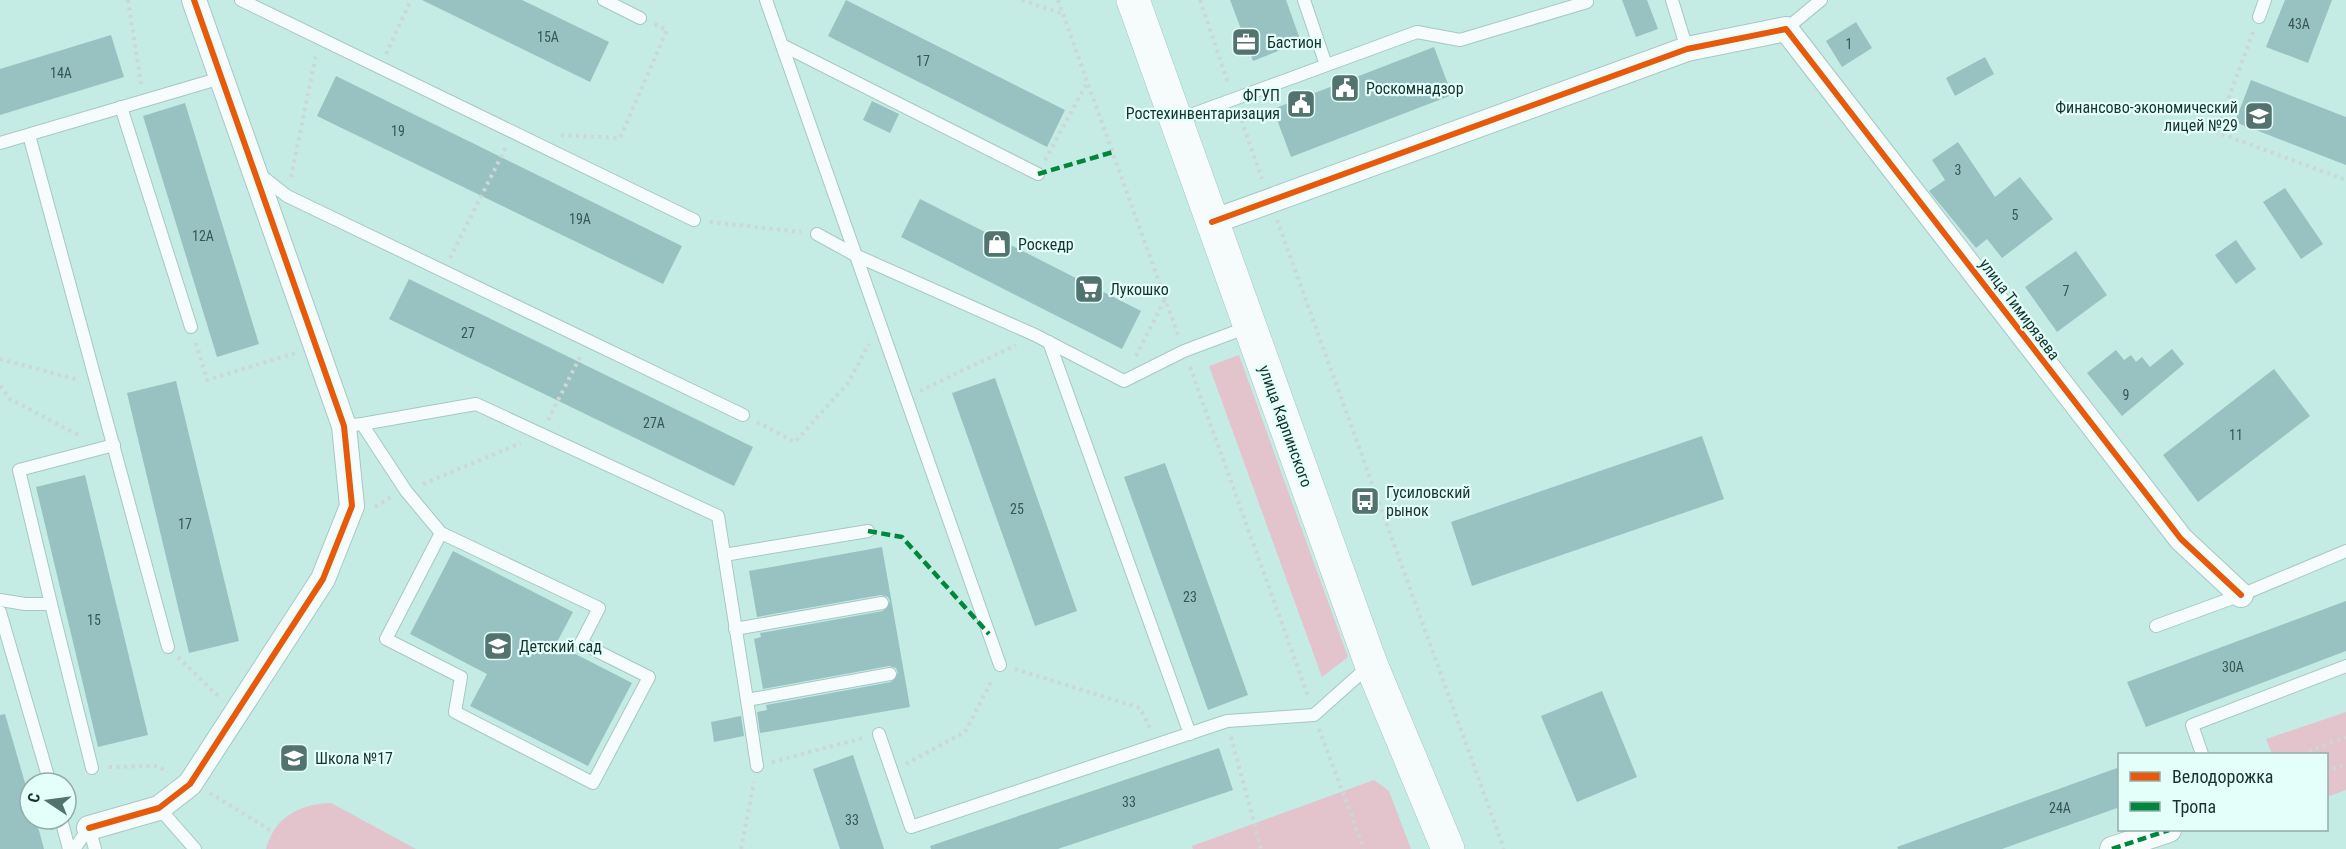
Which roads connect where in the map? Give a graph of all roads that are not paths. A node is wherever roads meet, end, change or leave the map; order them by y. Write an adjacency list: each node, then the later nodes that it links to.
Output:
1 (194, 0): 17 (street)
2 (241, 0): 24 (lane)
3 (604, 0): 12 (lane)
4 (766, 0): 14 (lane)
5 (1133, 0): 19 (main road, улица Карпинского)
6 (1304, 0): 16 (lane)
7 (1672, 0): 15 (lane)
8 (1821, 0): 13 (lane)
9 (2265, 0): 11 (lane)
10 (1587, 2): 16 (lane)
11 (2259, 17)
12 (640, 18)
13 (1786, 29): 15 (street); 38 (street, улица Тимирязева)
14 (782, 45): 23 (lane); 27 (lane)
15 (1687, 49): 25 (street)
16 (1326, 65): 19 (lane)
17 (221, 78): 18 (lane); 22 (street)
18 (121, 107): 20 (lane); 29 (lane)
19 (1176, 120): 25 (main road, улица Карпинского)
20 (29, 135): 21 (lane); 33 (lane)
21 (0, 143)
22 (253, 169): 31 (lane); 32 (street)
23 (1038, 174)
24 (694, 220)
25 (1212, 222): 28 (main road, улица Карпинского)
26 (817, 234): 27 (lane)
27 (855, 255): 30 (lane); 47 (lane)
28 (1250, 326): 30 (lane); 46 (main road, улица Карпинского)
29 (191, 327)
30 (1049, 342): 52 (lane)
31 (743, 415)
32 (353, 425): 35 (lane); 37 (lane); 57 (street)
33 (109, 447): 41 (lane); 45 (lane)
34 (868, 531): 37 (lane)
35 (441, 533): 35 (lane)
36 (2346, 551): 38 (lane)
37 (724, 555): 44 (lane)
38 (2241, 595): 43 (lane)
39 (0, 600): 41 (lane)
40 (882, 603): 44 (lane)
41 (51, 604): 55 (lane)
42 (0, 612): 56 (lane)
43 (2156, 626)
44 (735, 629): 50 (lane)
45 (168, 647)
46 (1371, 664): 52 (lane); 64 (main road, улица Карпинского)
47 (1000, 665)
48 (2346, 666): 53 (lane)
49 (890, 674): 50 (lane)
50 (747, 700): 54 (lane)
51 (879, 734): 52 (lane)
52 (1191, 734)
53 (2202, 753)
54 (757, 766)
55 (92, 768)
56 (46, 771)
57 (159, 808): 60 (street); 63 (lane)
58 (64, 831): 61 (lane)
59 (2166, 831): 65 (street)
60 (92, 838): 62 (lane)
61 (69, 849)
62 (74, 849)
63 (195, 849)
64 (1448, 849)
65 (2112, 849)

